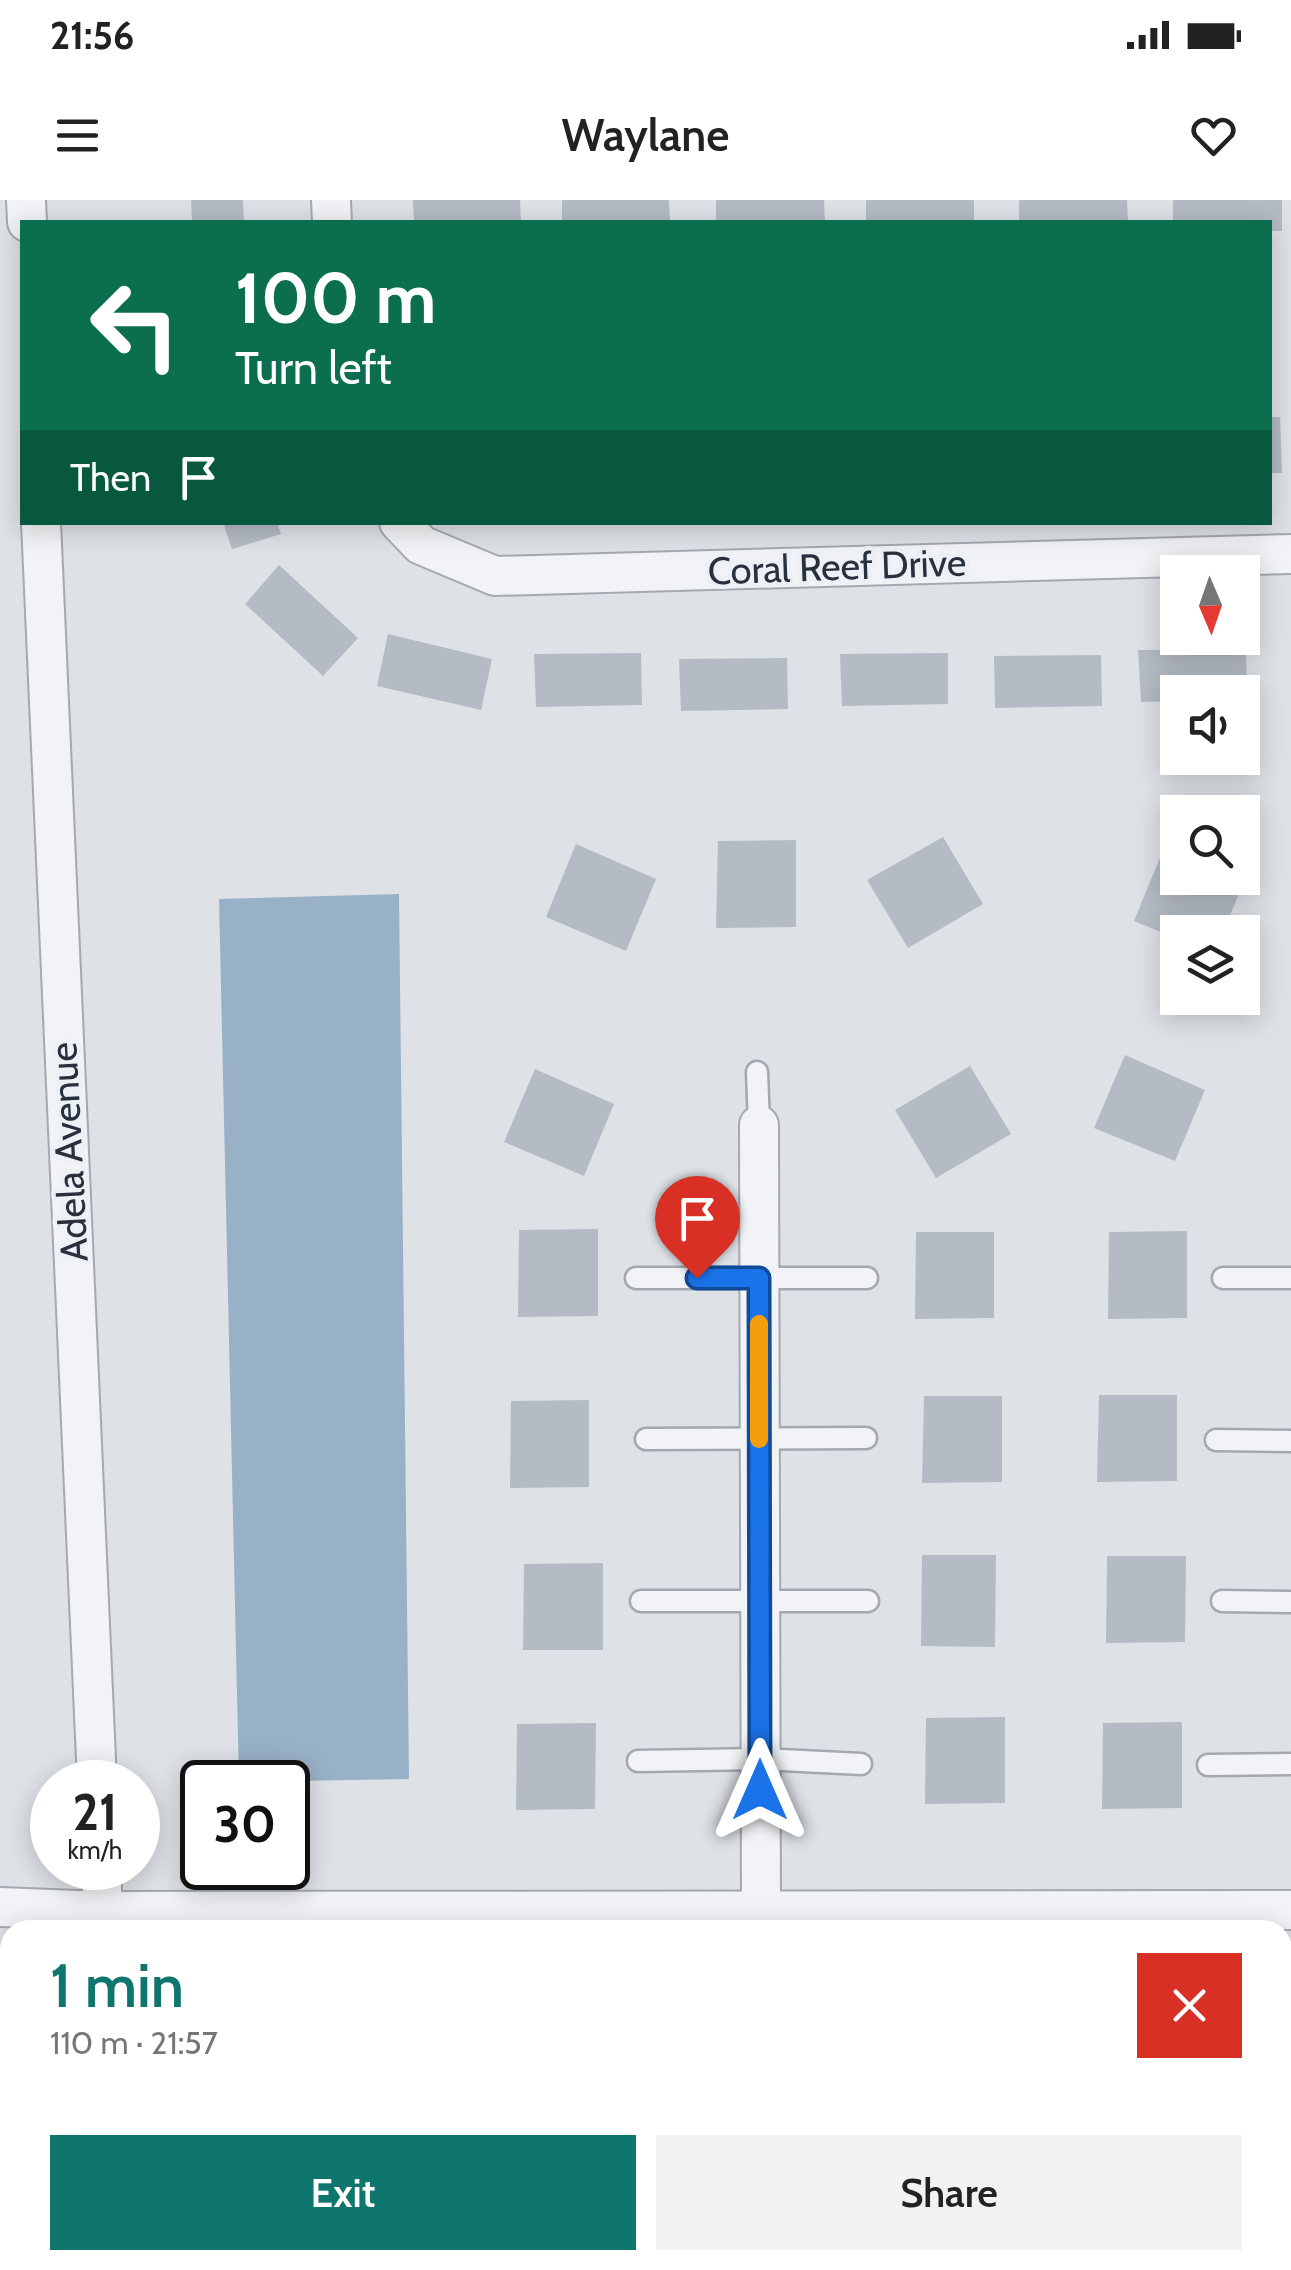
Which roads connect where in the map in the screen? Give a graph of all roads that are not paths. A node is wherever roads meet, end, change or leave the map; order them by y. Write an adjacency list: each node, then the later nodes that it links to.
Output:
1 (41, 525): 21 (street, Adela Avenue)
2 (401, 525): 3 (street, Coral Reef Drive)
3 (1291, 554)
4 (757, 1072): 5 (lane)
5 (759, 1125): 7 (street)
6 (636, 1278): 7 (lane)
7 (759, 1278): 8 (lane); 12 (street)
8 (867, 1278)
9 (1223, 1278): 10 (lane)
10 (1291, 1278)
11 (646, 1438): 12 (lane)
12 (759, 1438): 13 (lane); 17 (street)
13 (866, 1438)
14 (1216, 1440): 15 (lane)
15 (1291, 1441)
16 (641, 1601): 17 (lane)
17 (760, 1601): 18 (lane); 22 (street)
18 (868, 1601)
19 (1222, 1601): 20 (lane)
20 (1291, 1602)
21 (96, 1760)
22 (760, 1760): 23 (lane); 24 (lane); 29 (street)
23 (638, 1761)
24 (861, 1764)
25 (1291, 1764): 26 (lane)
26 (1208, 1765)
27 (102, 1890): 31 (street)
28 (0, 1907): 31 (street)
29 (760, 1910): 30 (street); 32 (street)
30 (1291, 1910)
31 (103, 1911): 32 (street)
32 (224, 1920)

